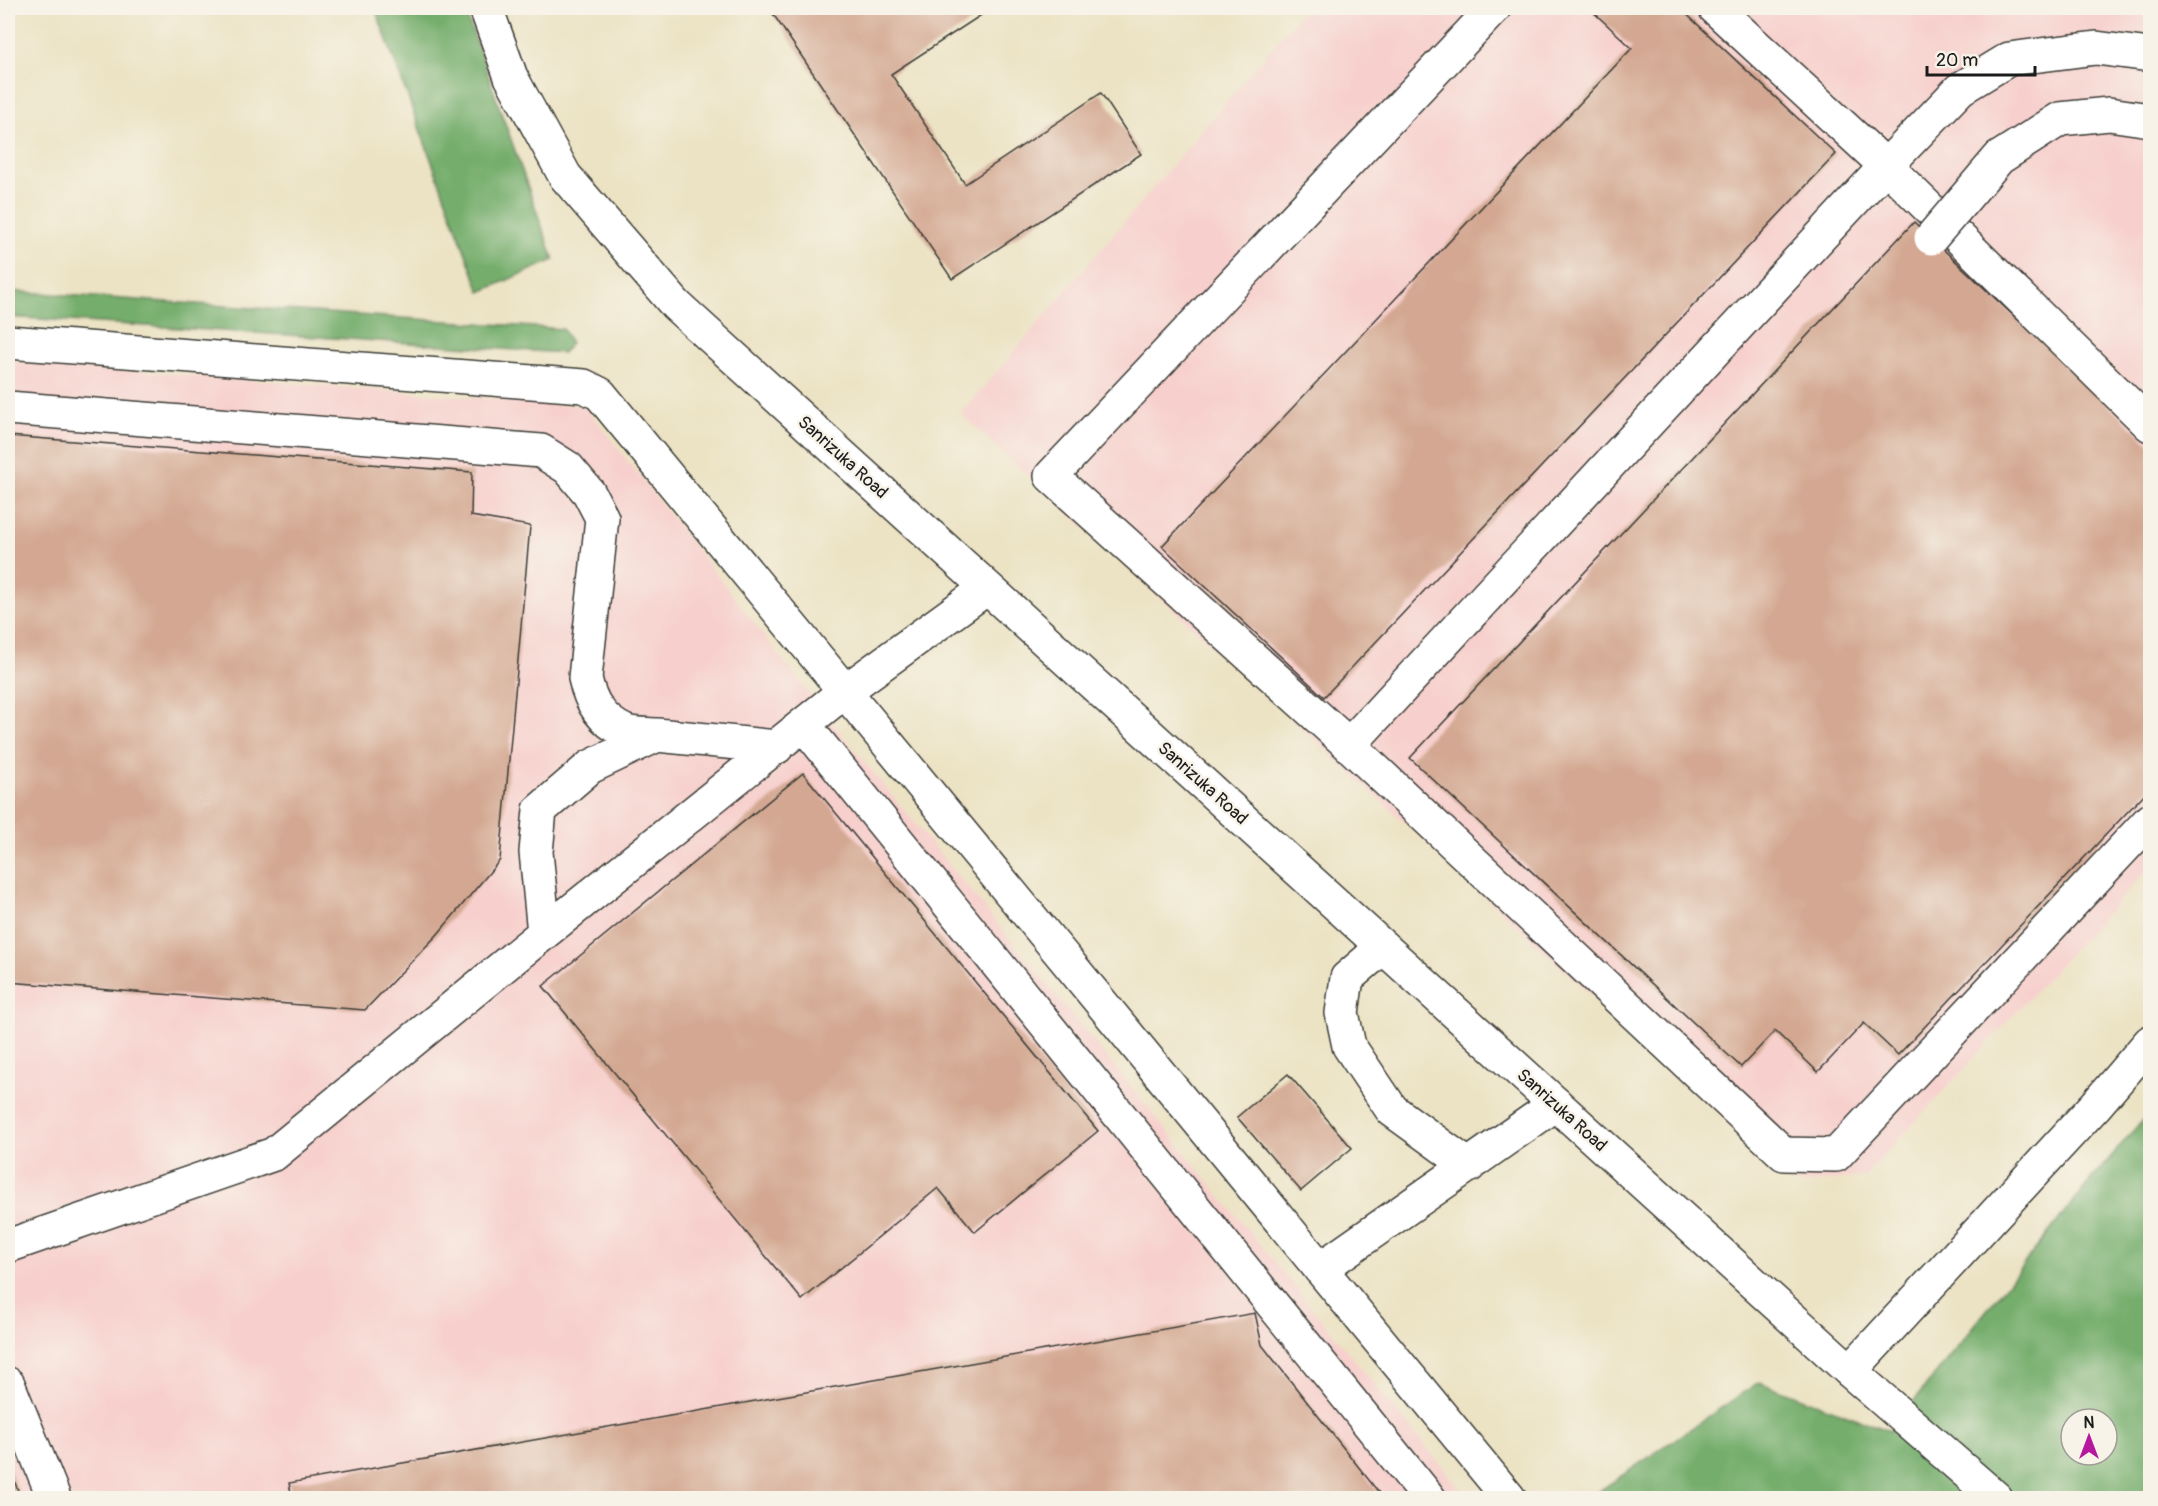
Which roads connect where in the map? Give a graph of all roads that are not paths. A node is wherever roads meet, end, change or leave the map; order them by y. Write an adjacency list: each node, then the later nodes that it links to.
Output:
1 (486, 8): 11 (street, Sanrizuka Road)
2 (1494, 8): 15 (street)
3 (1714, 8): 6 (street)
4 (2151, 55): 6 (street)
5 (2151, 120): 7 (street, bridge)
6 (1886, 166): 10 (street); 15 (street)
7 (1931, 238)
8 (8, 342): 12 (street)
9 (8, 408): 14 (street)
10 (2151, 425)
11 (987, 588): 12 (street); 19 (street, Sanrizuka Road)
12 (846, 691): 13 (street); 24 (street)
13 (804, 725): 16 (street); 28 (street)
14 (657, 735): 16 (street); 18 (street)
15 (1349, 746): 17 (street)
16 (777, 747): 18 (street)
17 (2151, 820)
18 (544, 933): 23 (street)
19 (1383, 947): 21 (street, Sanrizuka Road); 22 (street)
20 (2151, 1042): 25 (street)
21 (1556, 1104): 22 (street); 25 (street, Sanrizuka Road)
22 (1469, 1166): 24 (street)
23 (8, 1246)
24 (1320, 1269): 29 (street)
25 (1850, 1371): 30 (street, Sanrizuka Road)
26 (8, 1384): 27 (street)
27 (54, 1498)
28 (1429, 1498)
29 (1509, 1498)
30 (1996, 1498)

